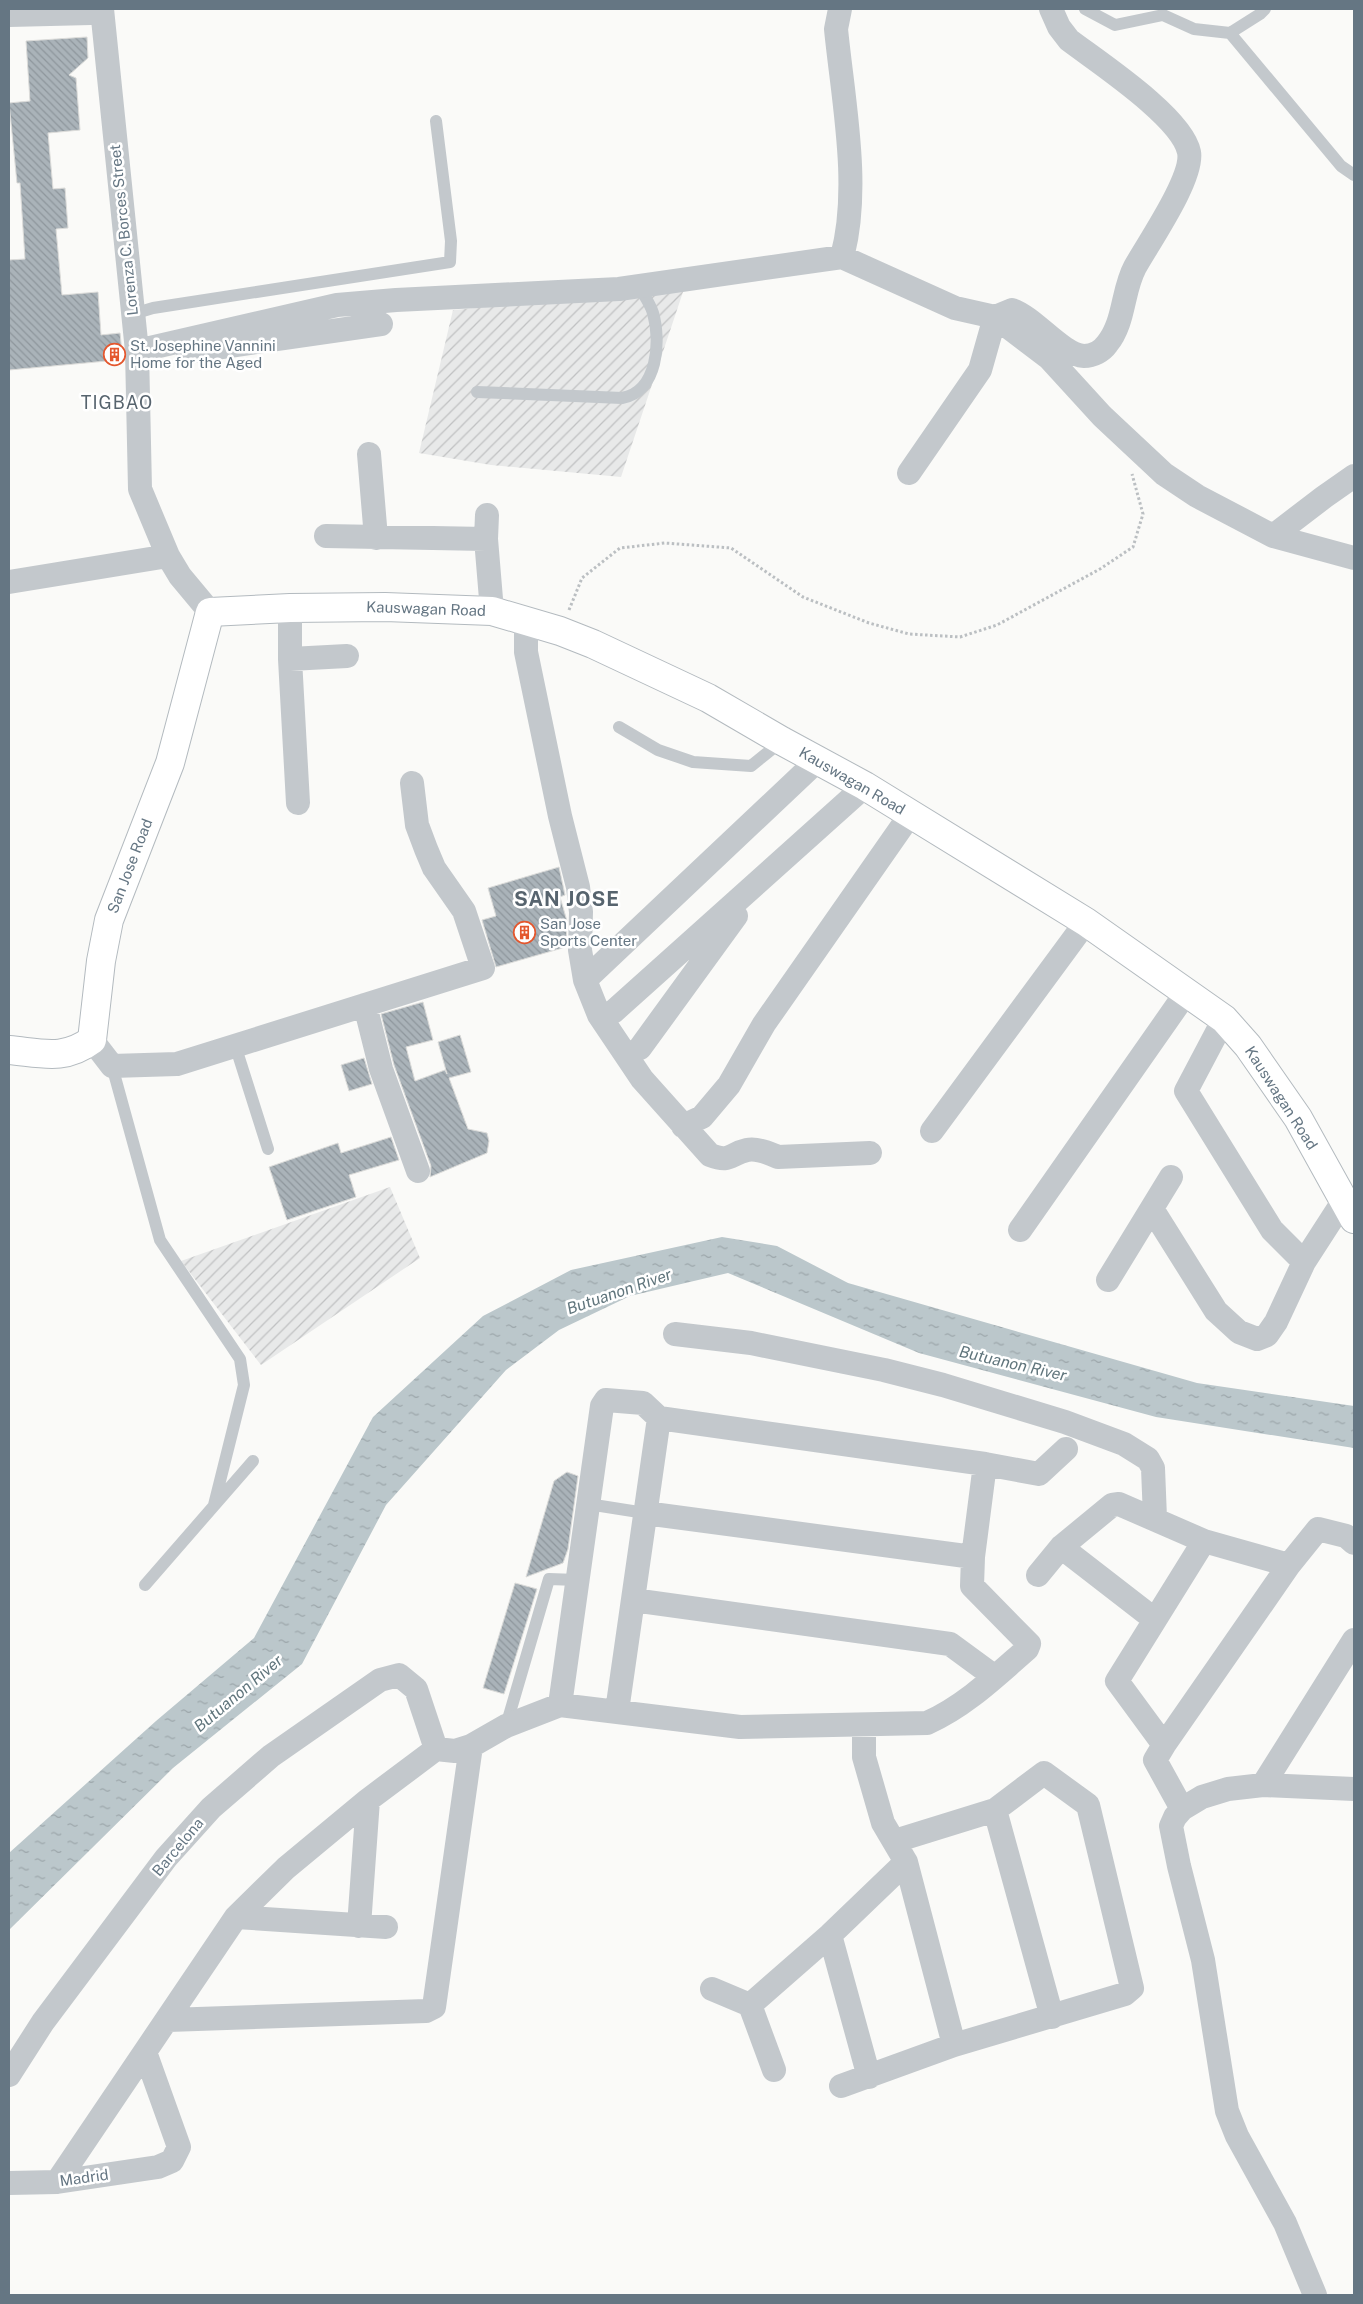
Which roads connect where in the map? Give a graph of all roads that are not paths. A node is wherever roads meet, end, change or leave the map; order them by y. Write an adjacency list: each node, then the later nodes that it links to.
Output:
1 (840, 9): 11 (street)
2 (1051, 9): 14 (street)
3 (1084, 9): 7 (lane)
4 (1265, 9): 8 (lane)
5 (97, 11): 6 (street); 13 (street, Lorenza C. Borces Street)
6 (16, 12)
7 (1167, 12): 8 (lane)
8 (1230, 33): 10 (lane)
9 (436, 121): 13 (lane)
10 (1354, 175)
11 (842, 257): 12 (street); 14 (street)
12 (638, 285): 16 (street); 17 (lane)
13 (133, 314): 16 (street, Lorenza C. Borces Street)
14 (995, 317): 19 (street); 23 (street)
15 (381, 324): 16 (street)
16 (137, 356): 26 (street, Lorenza C. Borces Street)
17 (477, 392)
18 (369, 454): 24 (street)
19 (909, 473)
20 (1354, 476): 23 (street)
21 (487, 515): 25 (street)
22 (326, 536): 24 (street)
23 (1273, 536): 27 (street)
24 (376, 538): 25 (street)
25 (486, 539): 30 (street)
26 (168, 556): 28 (street); 31 (street, Lorenza C. Borces Street)
27 (1354, 558)
28 (9, 582)
29 (290, 608): 30 (street, Kauswagan Road); 31 (street, Kauswagan Road); 34 (street)
30 (492, 611): 32 (street, Kauswagan Road)
31 (210, 612): 51 (street, San Jose Road)
32 (526, 620): 36 (street, Kauswagan Road); 44 (street)
33 (347, 656): 34 (street)
34 (290, 659): 40 (street)
35 (619, 727): 36 (lane)
36 (782, 741): 37 (street, Kauswagan Road)
37 (817, 761): 39 (street, Kauswagan Road); 44 (street)
38 (412, 783): 47 (street)
39 (865, 786): 41 (street, Kauswagan Road); 42 (street)
40 (298, 803)
41 (910, 815): 43 (street, Kauswagan Road); 56 (street)
42 (764, 878): 45 (street); 49 (street)
43 (1086, 922): 46 (street, Kauswagan Road); 57 (street)
44 (586, 980): 56 (street)
45 (643, 985): 48 (street); 49 (street)
46 (1186, 992): 50 (street, Kauswagan Road); 64 (street)
47 (365, 1005): 52 (street); 60 (street)
48 (613, 1012)
49 (666, 1012): 53 (street)
50 (1224, 1019): 63 (street, Kauswagan Road); 65 (street)
51 (92, 1040): 54 (street); 55 (street)
52 (235, 1045): 55 (street); 58 (lane)
53 (640, 1048)
54 (9, 1050)
55 (112, 1066): 73 (lane)
56 (683, 1126): 59 (street)
57 (932, 1131)
58 (268, 1150)
59 (870, 1152)
60 (418, 1171)
61 (1171, 1177): 62 (street)
62 (1152, 1208): 65 (street); 66 (street)
63 (1349, 1210): 65 (street)
64 (1020, 1230)
65 (1304, 1262)
66 (1108, 1280)
67 (675, 1334): 75 (street)
68 (659, 1418): 71 (street); 72 (street); 74 (street)
69 (1066, 1449): 71 (street)
70 (252, 1461): 73 (lane)
71 (985, 1464): 79 (street)
72 (588, 1504): 74 (lane); 82 (street)
73 (214, 1505): 83 (lane)
74 (645, 1513): 79 (street); 84 (street)
75 (1155, 1518): 76 (street); 78 (street)
76 (1204, 1542): 80 (street); 85 (street)
77 (1354, 1544): 80 (street)
78 (1062, 1547): 81 (street); 85 (street)
79 (973, 1557): 87 (street)
80 (1289, 1566): 92 (street)
81 (1038, 1575)
82 (577, 1580): 88 (street); 91 (lane)
83 (145, 1585)
84 (633, 1600): 87 (street); 89 (street)
85 (1154, 1619): 92 (street)
86 (1354, 1640): 95 (street)
87 (995, 1677): 90 (street)
88 (560, 1704): 89 (street); 91 (street)
89 (617, 1711): 90 (street)
90 (864, 1725): 100 (street)
91 (506, 1726): 93 (street)
92 (1164, 1745): 99 (street)
93 (471, 1746): 94 (street); 109 (street)
94 (436, 1749): 97 (street); 113 (street, Barcelona)
95 (1263, 1785): 96 (street); 99 (street)
96 (1354, 1789)
97 (368, 1800): 102 (street); 103 (street)
98 (996, 1810): 100 (street); 108 (street); 108 (street)
99 (1182, 1810): 118 (street)
100 (895, 1841): 101 (street)
101 (906, 1862): 105 (street); 110 (street)
102 (236, 1917): 103 (street); 109 (street)
103 (359, 1926): 104 (street)
104 (386, 1927)
105 (830, 1935): 107 (street); 114 (street)
106 (712, 1989): 107 (street)
107 (750, 2005): 112 (street)
108 (1052, 2017): 110 (street)
109 (168, 2020): 111 (street)
110 (954, 2045): 114 (street)
111 (145, 2052): 116 (street); 116 (street, Madrid)
112 (774, 2070)
113 (9, 2075)
114 (869, 2077): 115 (street)
115 (841, 2086)
116 (57, 2182): 117 (street, Madrid)
117 (9, 2183)
118 (1315, 2295)

